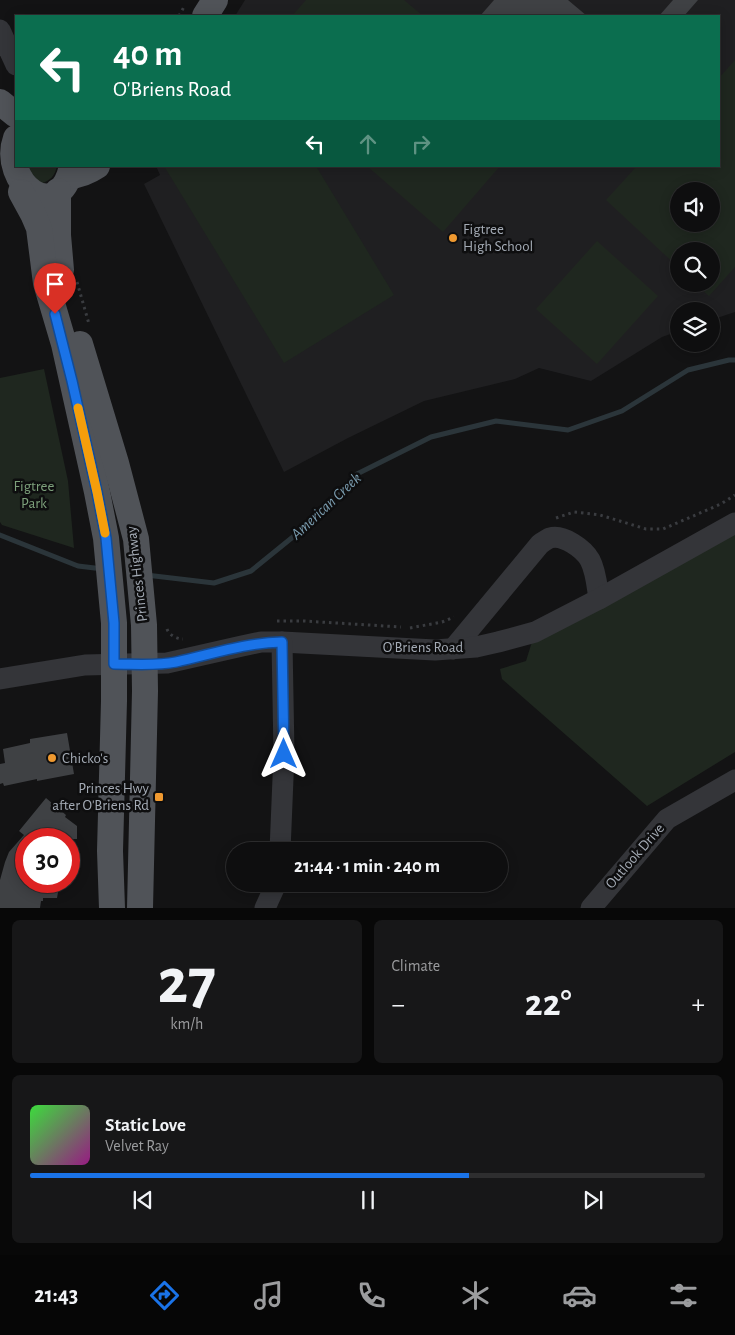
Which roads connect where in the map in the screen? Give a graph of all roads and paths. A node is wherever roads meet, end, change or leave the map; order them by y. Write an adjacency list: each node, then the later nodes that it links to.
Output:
1 (215, 0): 2 (main road)
2 (206, 15)
3 (0, 30): 4 (street)
4 (15, 62)
5 (0, 102): 6 (main road)
6 (15, 114)
7 (15, 139): 8 (main road)
8 (2, 158): 11 (main road, Princes Highway)
9 (96, 167): 10 (main road)
10 (66, 178): 11 (main road); 17 (main road, Princes Highway)
11 (21, 192): 22 (main road, Princes Highway)
12 (735, 496): 13 (path)
13 (552, 519)
14 (735, 523): 15 (street, O'Briens Road)
15 (599, 599): 21 (street, O'Briens Road); 21 (street)
16 (458, 614): 18 (path)
17 (154, 622): 19 (path); 23 (main road, Princes Highway)
18 (269, 622)
19 (187, 639)
20 (282, 642): 21 (street, O'Briens Road); 23 (street, O'Briens Road); 26 (street)
21 (453, 649)
22 (114, 664): 23 (street, O'Briens Road); 24 (street, O'Briens Road); 28 (main road, Princes Highway)
23 (145, 664): 29 (main road, Princes Highway)
24 (0, 679)
25 (735, 780): 31 (street, Outlook Drive)
26 (280, 842)
27 (272, 892): 30 (street)
28 (112, 908)
29 (140, 908)
30 (265, 908)
31 (591, 908)

